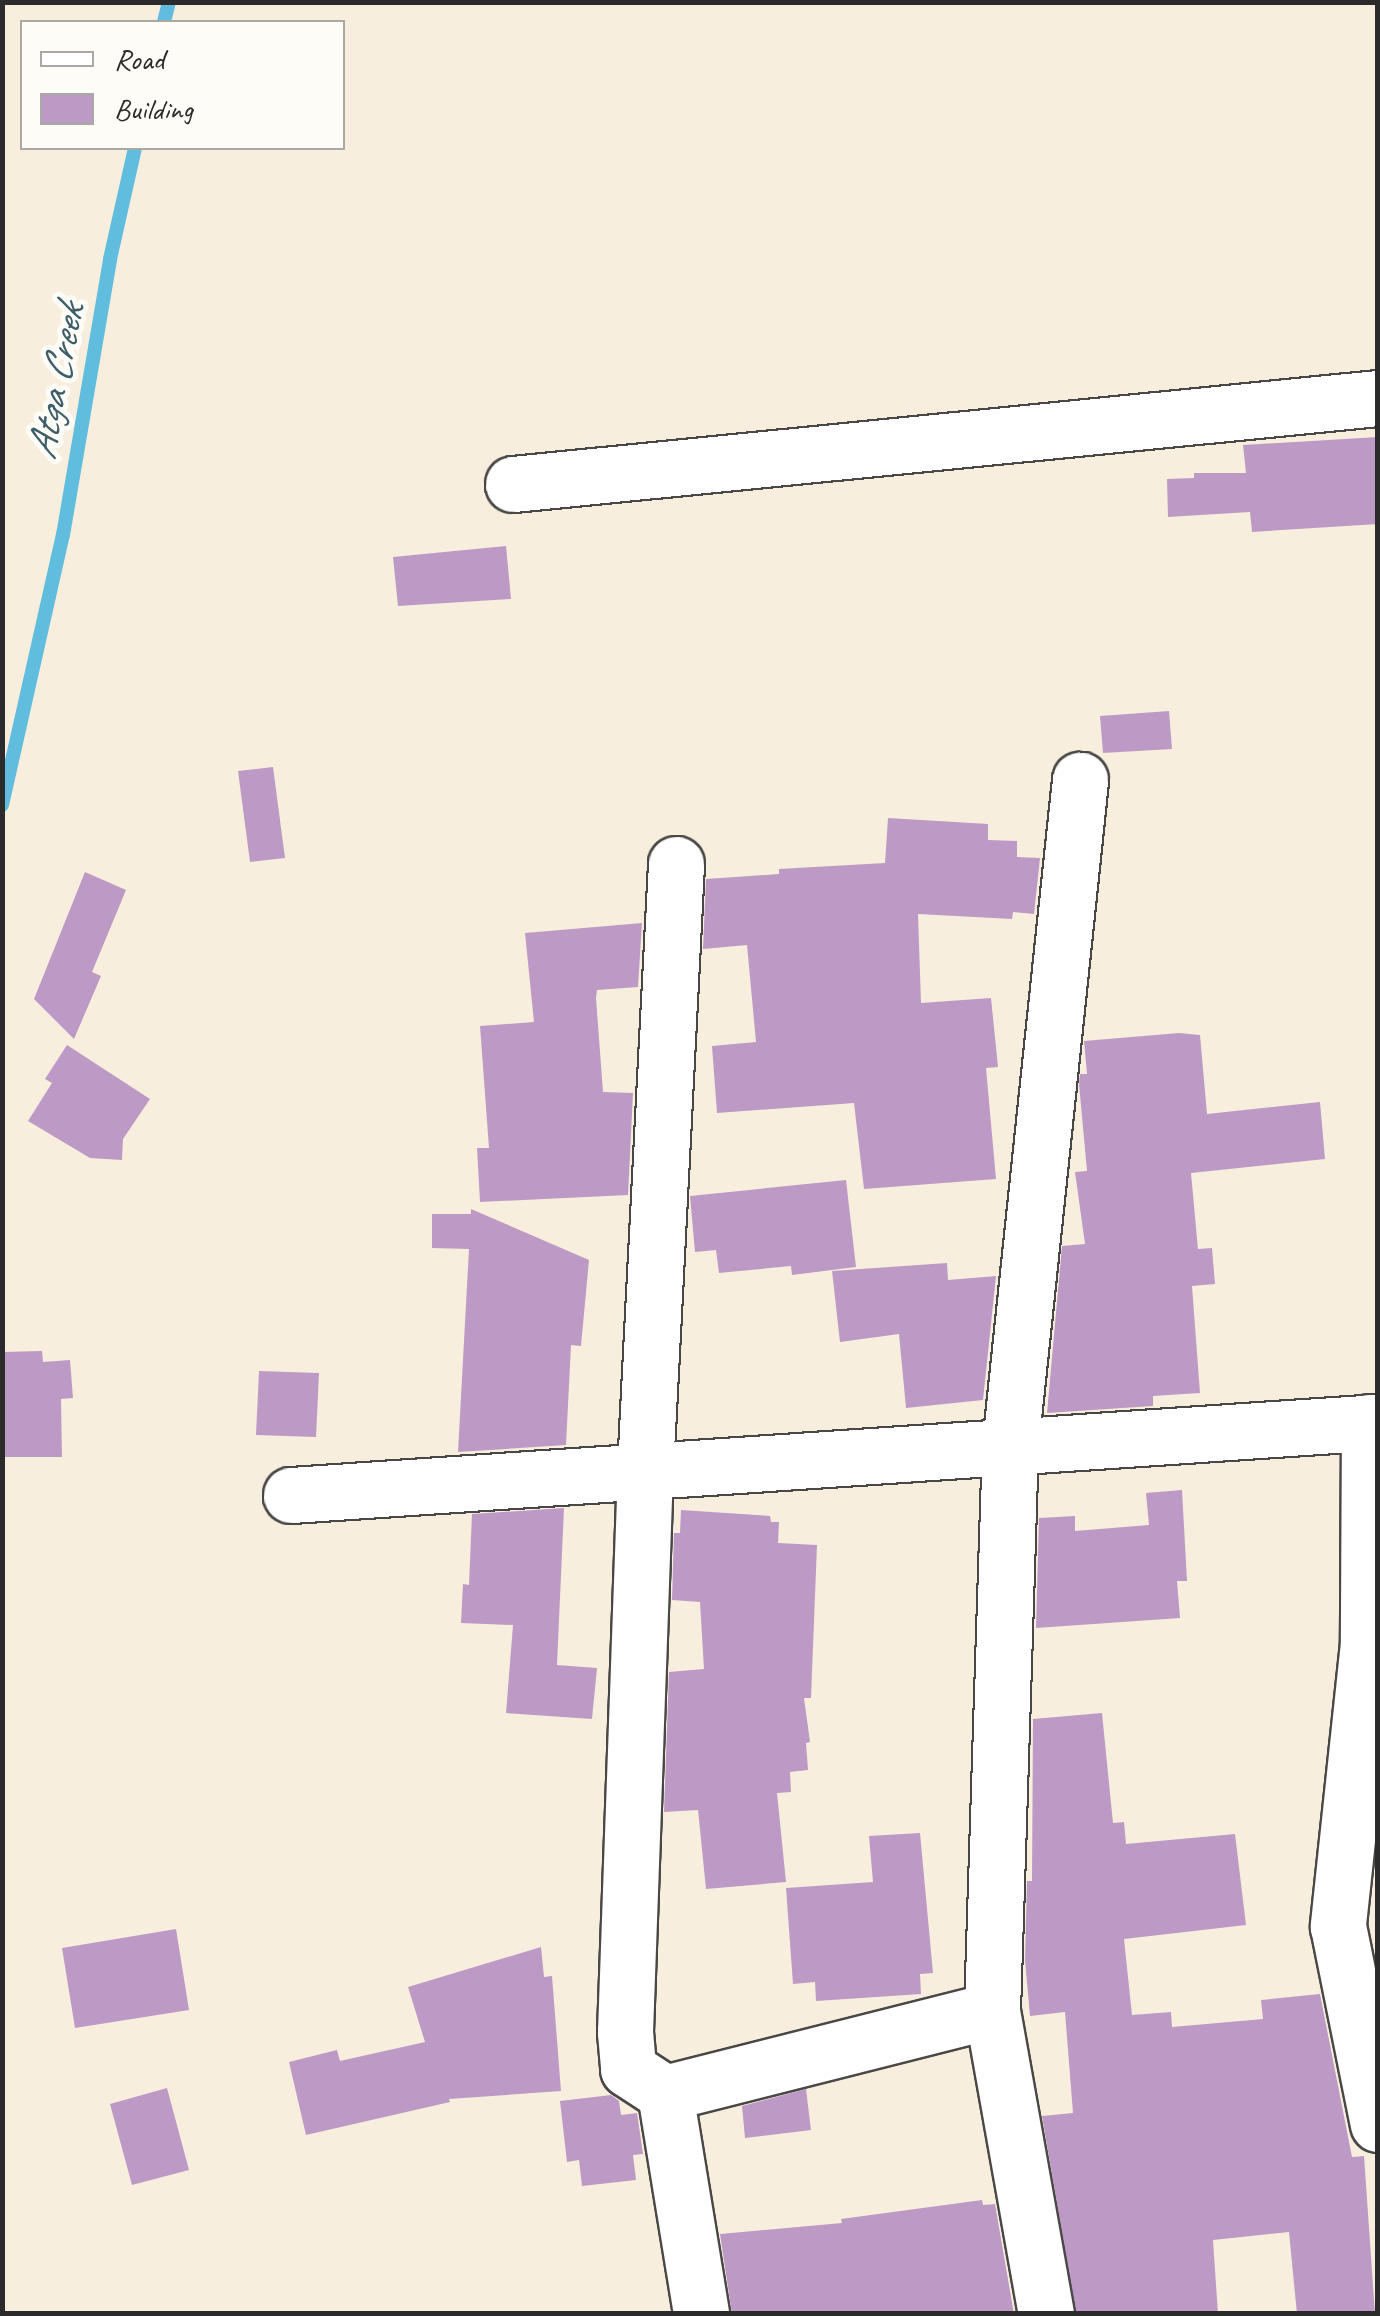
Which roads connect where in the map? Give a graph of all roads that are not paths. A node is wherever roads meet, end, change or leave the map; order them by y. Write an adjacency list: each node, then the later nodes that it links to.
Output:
1 (1378, 398): 2 (street)
2 (513, 484)
3 (1080, 780): 6 (street)
4 (676, 864): 7 (street)
5 (1373, 1422): 6 (street); 11 (street)
6 (1010, 1445): 7 (street); 9 (street)
7 (646, 1470): 8 (street); 10 (street)
8 (291, 1495)
9 (992, 2010): 10 (street); 13 (street)
10 (665, 2092): 12 (street)
11 (1378, 2124)
12 (701, 2314)
13 (1046, 2314)

